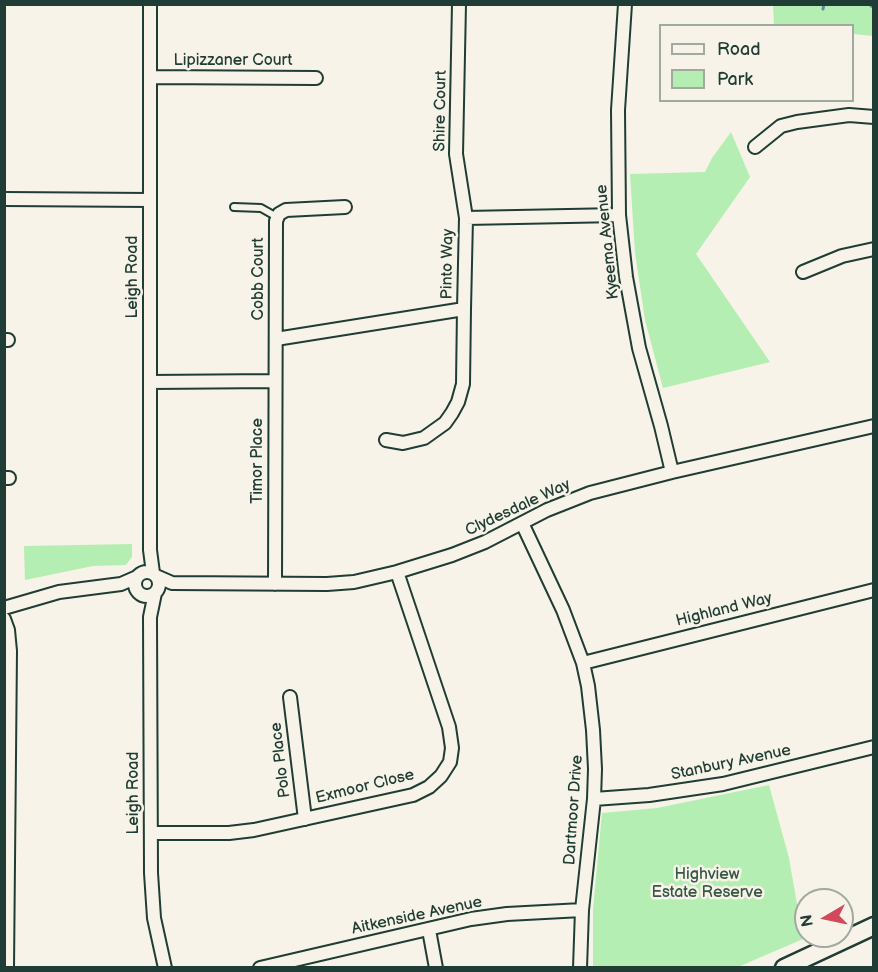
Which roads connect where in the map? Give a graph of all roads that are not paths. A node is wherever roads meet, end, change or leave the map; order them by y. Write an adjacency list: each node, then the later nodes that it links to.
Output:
1 (150, 4): 4 (street, Leigh Road)
2 (459, 4): 14 (street, Shire Court)
3 (626, 4): 12 (street, Kyeema Avenue)
4 (151, 77): 5 (street, Lipizzaner Court); 9 (street, Leigh Road)
5 (316, 78)
6 (873, 117): 7 (street)
7 (755, 147)
8 (4, 199): 9 (street)
9 (150, 200): 20 (street, Leigh Road)
10 (234, 207): 13 (lane)
11 (345, 207): 13 (street, Cobb Court)
12 (619, 215): 14 (street, Pinto Way); 23 (street, Kyeema Avenue)
13 (278, 218): 18 (street, Cobb Court)
14 (465, 218): 17 (street, Pinto Way)
15 (873, 249): 16 (street)
16 (803, 272)
17 (464, 309): 18 (street, Pinto Way); 22 (street)
18 (276, 339): 19 (street, Timor Place)
19 (275, 381): 20 (street); 30 (street, Timor Place)
20 (150, 382): 25 (street, Leigh Road)
21 (873, 426): 23 (street, Clydesdale Way)
22 (386, 440)
23 (672, 472): 24 (street, Clydesdale Way)
24 (522, 523): 26 (street, Clydesdale Way); 36 (street, Dartmoor Drive)
25 (150, 550): 27 (street, Leigh Road); 29 (street, Leigh Road)
26 (397, 573): 30 (street, Clydesdale Way); 40 (street, Exmoor Close)
27 (155, 574): 28 (street, Clydesdale Way); 29 (street, Clydesdale Way); 32 (street)
28 (172, 583): 30 (street, Clydesdale Way); 32 (street, Clydesdale Way)
29 (139, 584): 32 (street, Clydesdale Way); 33 (street, Clydesdale Way); 34 (street, Leigh Road)
30 (275, 584)
31 (873, 590): 36 (street, Highland Way)
32 (157, 591): 34 (street, Leigh Road)
33 (4, 608)
34 (150, 617): 41 (street, Leigh Road)
35 (4, 619): 46 (street)
36 (583, 663): 39 (street, Dartmoor Drive)
37 (290, 697): 40 (street, Polo Place)
38 (873, 747): 39 (street, Stanbury Avenue)
39 (594, 799): 42 (street, Dartmoor Drive)
40 (305, 819): 41 (street, Exmoor Close)
41 (151, 833): 47 (street, Leigh Road)
42 (582, 910): 44 (street, Aitkenside Avenue); 50 (street, Dartmoor Drive)
43 (873, 926): 51 (street)
44 (429, 930): 45 (street, Aitkenside Avenue); 49 (street)
45 (306, 962): 48 (street, Aitkenside Avenue)
46 (7, 968)
47 (165, 968)
48 (260, 968)
49 (436, 968)
50 (580, 968)
51 (784, 968)

